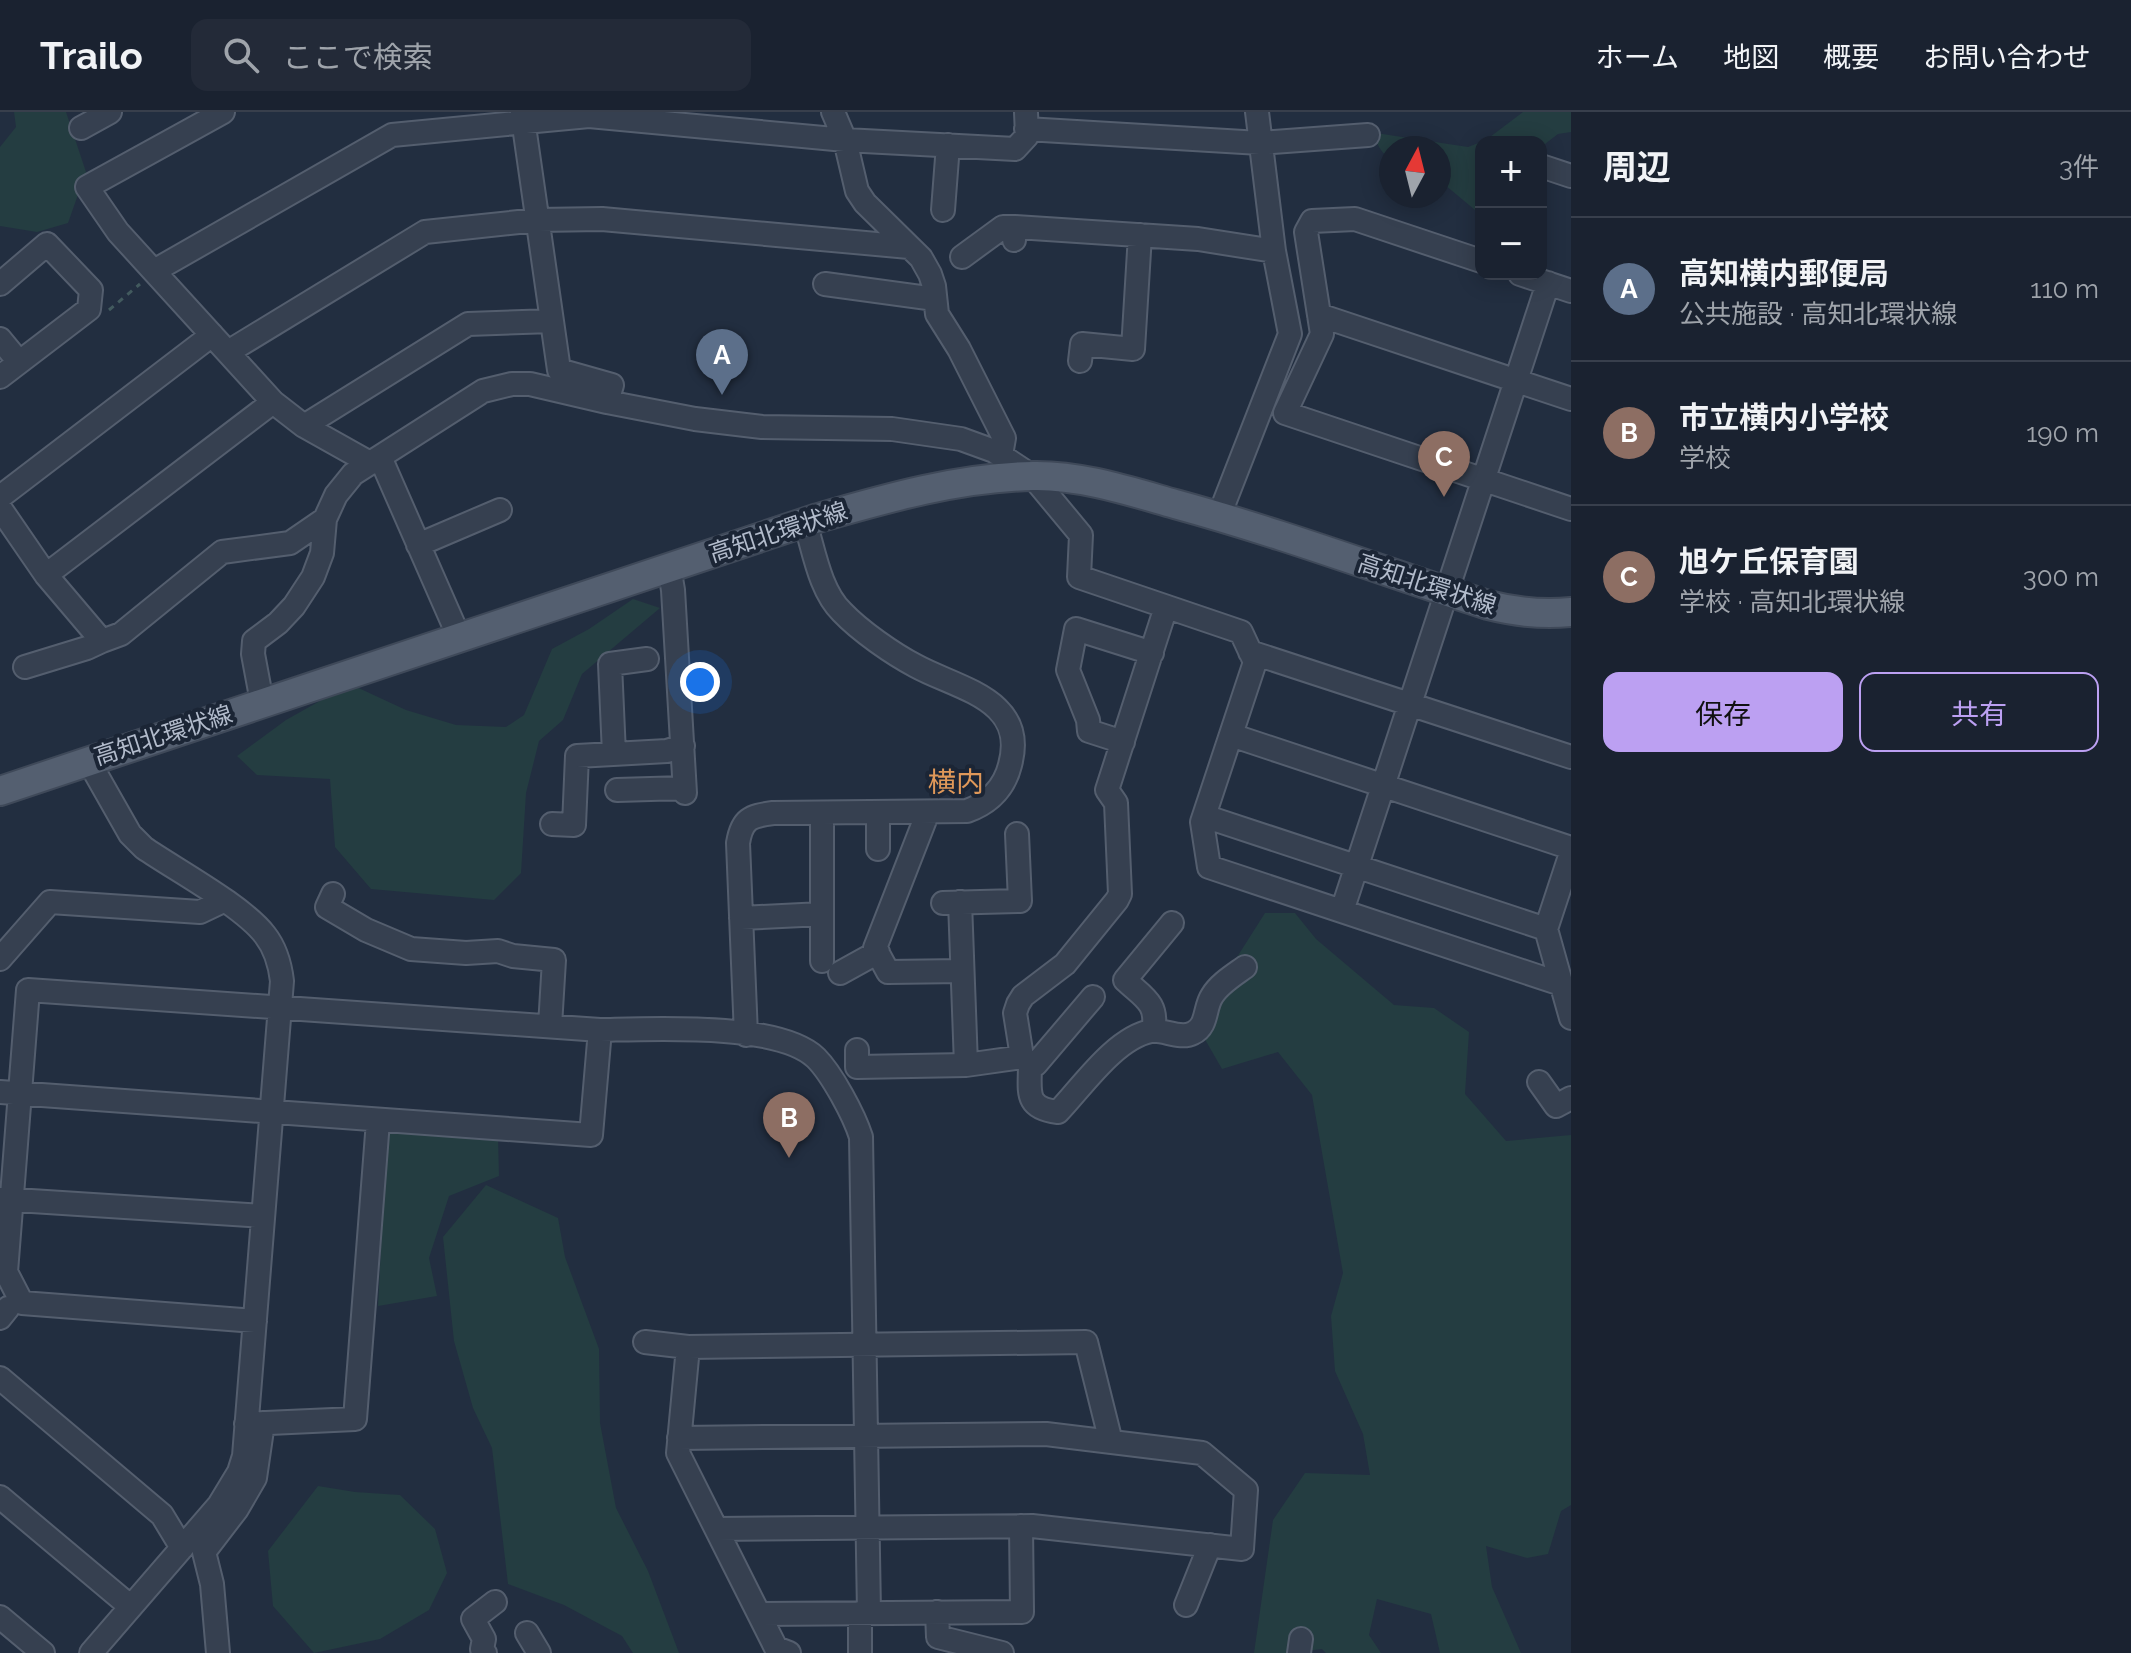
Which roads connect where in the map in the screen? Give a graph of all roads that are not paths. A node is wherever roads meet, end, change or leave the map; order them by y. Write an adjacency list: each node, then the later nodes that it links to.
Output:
1 (110, 112): 7 (street)
2 (223, 112): 21 (street)
3 (833, 112): 9 (street)
4 (1257, 112): 10 (street)
5 (523, 117): 9 (street); 15 (street); 21 (street)
6 (1026, 120): 10 (street); 11 (street)
7 (81, 128)
8 (1368, 135): 10 (street)
9 (845, 140): 11 (street); 17 (street)
10 (1260, 143): 18 (street)
11 (948, 145): 14 (street)
12 (1547, 168): 13 (street)
13 (1571, 176)
14 (943, 210)
15 (538, 220): 17 (street); 29 (street); 32 (street)
16 (1140, 235): 18 (street); 20 (street); 33 (street)
17 (909, 247): 27 (street)
18 (1274, 251): 49 (street)
19 (1475, 256): 28 (street)
20 (962, 257)
21 (154, 271): 30 (street)
22 (1539, 280): 23 (street)
23 (1548, 283): 26 (street); 36 (street)
24 (0, 284): 34 (street)
25 (825, 284): 27 (street)
26 (1571, 291)
27 (935, 299): 41 (street)
28 (1319, 315): 36 (street); 44 (street)
29 (552, 321): 39 (street); 40 (street)
30 (212, 335): 32 (street); 45 (street)
31 (0, 339): 34 (street)
32 (228, 352): 38 (street)
33 (1080, 361)
34 (19, 362): 35 (street)
35 (0, 377)
36 (1516, 380): 37 (street); 44 (street)
37 (1571, 399)
38 (273, 402): 40 (street); 54 (street)
39 (607, 402): 41 (street); 42 (street)
40 (304, 426): 42 (street)
41 (1001, 455): 43 (street)
42 (375, 460): 50 (street); 52 (street)
43 (1032, 476): 49 (main road, 高知北環状線); 51 (main road, 高知北環状線); 56 (street)
44 (1483, 479): 47 (street); 55 (street)
45 (0, 497)
46 (0, 508): 54 (street)
47 (1571, 509)
48 (500, 510): 52 (street)
49 (1219, 516): 55 (main road, 高知北環状線)
50 (325, 519): 59 (street); 64 (street)
51 (805, 522): 53 (main road, 高知北環状線); 76 (street)
52 (418, 545): 58 (street)
53 (669, 567): 58 (main road, 高知北環状線); 68 (street)
54 (46, 575): 59 (street)
55 (1446, 592): 57 (main road, 高知北環状線); 65 (street)
56 (1166, 607): 60 (street); 61 (street)
57 (1571, 612)
58 (459, 637): 64 (main road, 高知北環状線)
59 (102, 641): 63 (street)
60 (1250, 652): 65 (street); 66 (street)
61 (1152, 653): 67 (street); 67 (street)
62 (647, 659): 69 (street)
63 (25, 667)
64 (262, 702): 71 (main road, 高知北環状線)
65 (1410, 704): 70 (street); 72 (street)
66 (1231, 735): 72 (street); 78 (street)
67 (1123, 742): 105 (street)
68 (683, 746): 69 (street); 73 (street)
69 (614, 754): 79 (street)
70 (1571, 757)
71 (88, 760): 74 (main road, 高知北環状線); 86 (street)
72 (1383, 785): 82 (street); 83 (street)
73 (617, 790)
74 (0, 791)
75 (878, 812): 76 (street); 77 (street); 81 (street)
76 (928, 812): 92 (street)
77 (822, 813): 88 (street); 89 (street)
78 (1204, 816): 83 (street); 87 (street)
79 (552, 824)
80 (1017, 834): 95 (street)
81 (878, 849)
82 (1571, 851): 84 (street)
83 (1357, 867): 87 (street); 91 (street)
84 (1567, 883): 91 (street)
85 (333, 894): 100 (street)
86 (223, 901): 93 (street); 98 (street)
87 (1342, 911): 96 (street)
88 (822, 914): 89 (street); 92 (street)
89 (741, 918): 103 (street)
90 (1172, 923): 102 (street)
91 (1546, 929): 96 (street)
92 (878, 952): 95 (street)
93 (0, 959)
94 (1245, 967): 102 (street)
95 (962, 971): 106 (street)
96 (1561, 984): 99 (street)
97 (1093, 997): 105 (street)
98 (280, 1007): 100 (street); 108 (street); 110 (street)
99 (1571, 1018)
100 (550, 1026): 101 (street)
101 (600, 1030): 103 (street); 111 (street)
102 (1153, 1031): 105 (street)
103 (746, 1035): 116 (street)
104 (857, 1050): 106 (street)
105 (1026, 1060): 106 (street)
106 (966, 1065)
107 (1539, 1082): 109 (street)
108 (10, 1093): 110 (street); 112 (street)
109 (1571, 1098)
110 (271, 1113): 111 (street); 113 (street)
111 (378, 1121): 119 (street)
112 (6, 1200): 113 (street); 114 (street)
113 (263, 1216): 114 (street)
114 (255, 1321): 119 (street)
115 (645, 1342): 117 (street)
116 (865, 1345): 117 (street); 120 (street); 122 (street)
117 (688, 1347): 121 (street)
118 (0, 1378): 128 (street)
119 (255, 1424): 128 (street); 139 (street)
120 (866, 1436): 121 (street); 122 (street); 125 (street)
121 (679, 1438): 126 (street)
122 (1111, 1442): 127 (street)
123 (0, 1497): 131 (street)
124 (1021, 1526): 125 (street); 127 (street); 132 (street)
125 (867, 1528): 126 (street); 133 (street)
126 (717, 1529): 134 (street)
127 (1210, 1545): 130 (street)
128 (182, 1548): 131 (street)
129 (495, 1602): 140 (street)
130 (1186, 1605)
131 (131, 1607): 138 (street)
132 (937, 1612): 133 (street); 144 (street)
133 (864, 1613): 134 (street); 143 (street)
134 (759, 1614): 142 (street)
135 (0, 1617): 137 (street)
136 (527, 1633): 141 (street)
137 (43, 1653)
138 (91, 1653)
139 (218, 1653)
140 (485, 1653)
141 (539, 1653)
142 (789, 1653)
143 (860, 1653)
144 (1002, 1653)

